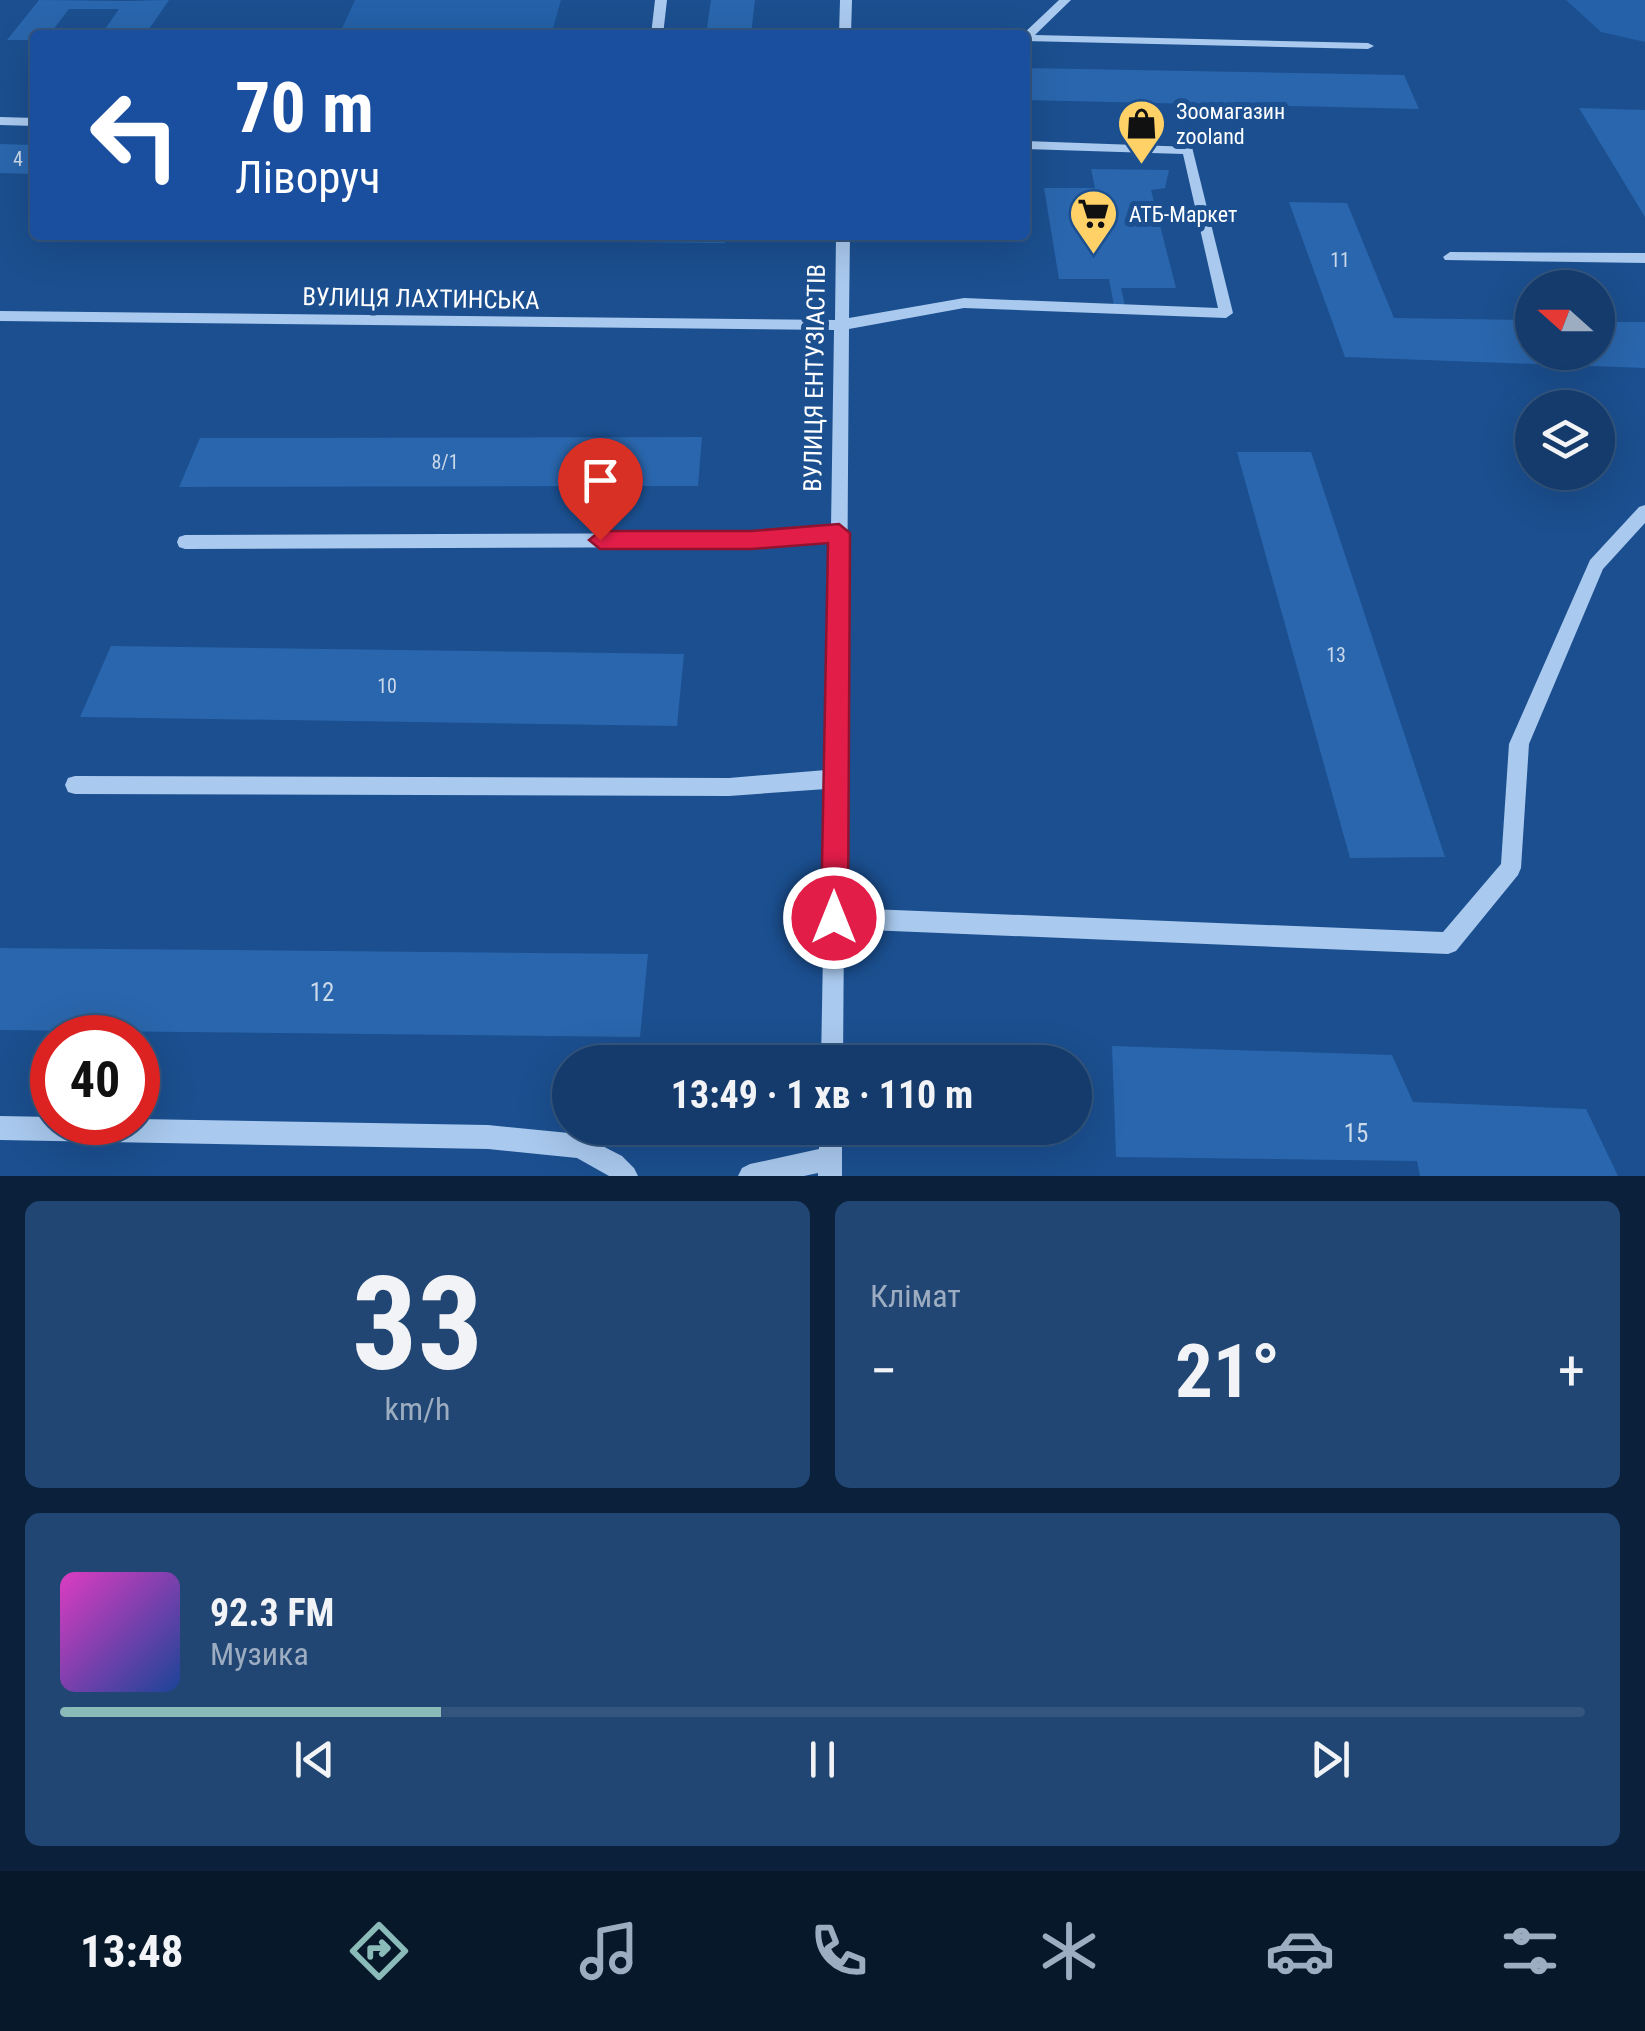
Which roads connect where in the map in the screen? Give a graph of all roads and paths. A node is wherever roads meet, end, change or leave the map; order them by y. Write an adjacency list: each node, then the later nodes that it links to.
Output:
1 (661, 0): 4 (street)
2 (846, 0): 5 (street)
3 (1065, 0): 6 (street)
4 (658, 30)
5 (846, 30)
6 (1030, 35)
7 (1030, 38): 8 (street)
8 (1368, 46)
9 (0, 121): 10 (street)
10 (30, 122)
11 (1030, 144): 16 (street, ВУЛИЦЯ ЛАХТИНСЬКА)
12 (843, 240): 16 (street, ВУЛИЦЯ ЕНТУЗІАСТІВ)
13 (1450, 257): 14 (street)
14 (1645, 258)
15 (0, 316): 16 (street, ВУЛИЦЯ ЛАХТИНСЬКА)
16 (842, 325): 18 (street, ВУЛИЦЯ ЕНТУЗІАСТІВ)
17 (1645, 512): 22 (street)
18 (839, 533): 19 (street); 20 (street, ВУЛИЦЯ ЕНТУЗІАСТІВ)
19 (185, 542)
20 (834, 779): 21 (street); 22 (street, ВУЛИЦЯ ЕНТУЗІАСТІВ)
21 (74, 785)
22 (834, 918): 23 (street, ВУЛИЦЯ ЕНТУЗІАСТІВ)
23 (832, 1045)
24 (0, 1128): 26 (street)
25 (831, 1167): 27 (street)
26 (626, 1176)
27 (750, 1176)

